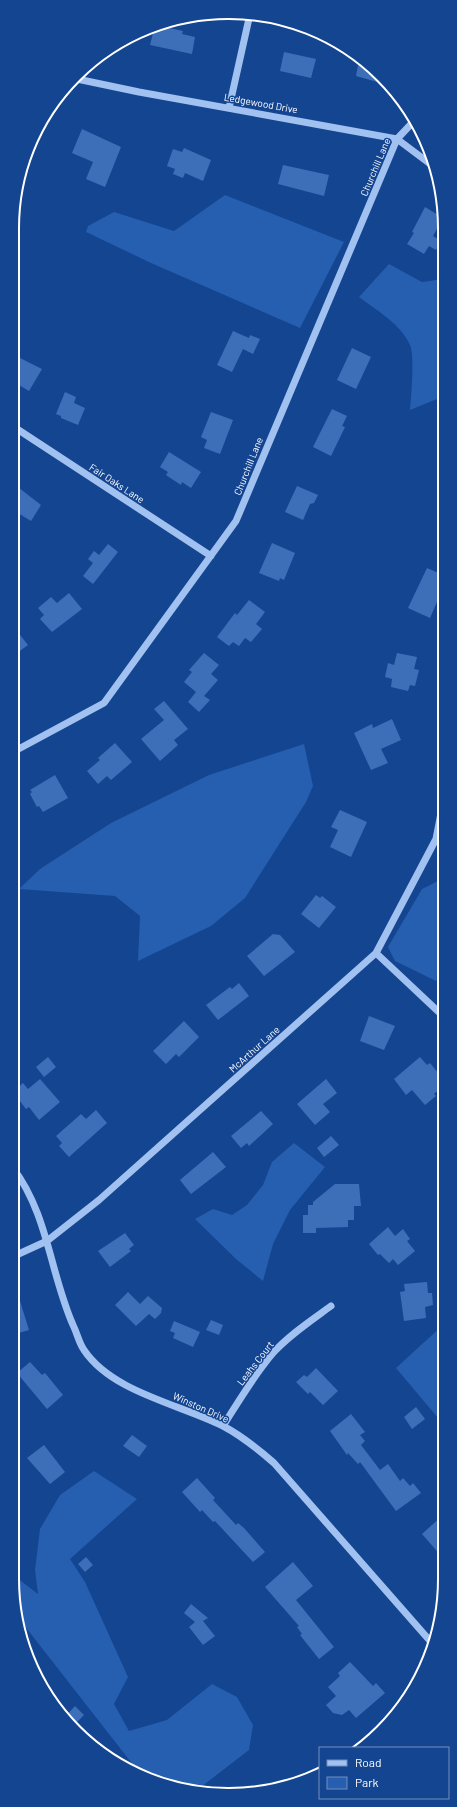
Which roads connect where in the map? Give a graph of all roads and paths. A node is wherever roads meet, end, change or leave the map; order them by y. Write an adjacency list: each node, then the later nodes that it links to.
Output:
1 (249, 20): 3 (street)
2 (80, 80): 3 (street, Ledgewood Drive)
3 (229, 108): 5 (street, Ledgewood Drive)
4 (410, 125): 5 (street, Churchill Lane)
5 (397, 139): 6 (street, Ledgewood Drive); 8 (street, Churchill Lane)
6 (427, 162)
7 (19, 430): 8 (street, Fair Oaks Lane)
8 (211, 556): 9 (street, Churchill Lane)
9 (19, 749)
10 (438, 829): 11 (street, McArthur Lane)
11 (376, 953): 12 (street); 14 (street, McArthur Lane)
12 (438, 1011)
13 (19, 1178): 14 (street, Winston Drive)
14 (47, 1241): 15 (street, McArthur Lane); 17 (street, Winston Drive)
15 (19, 1254)
16 (331, 1306): 17 (street, Leahs Court)
17 (223, 1426): 18 (street, Winston Drive)
18 (429, 1640)

